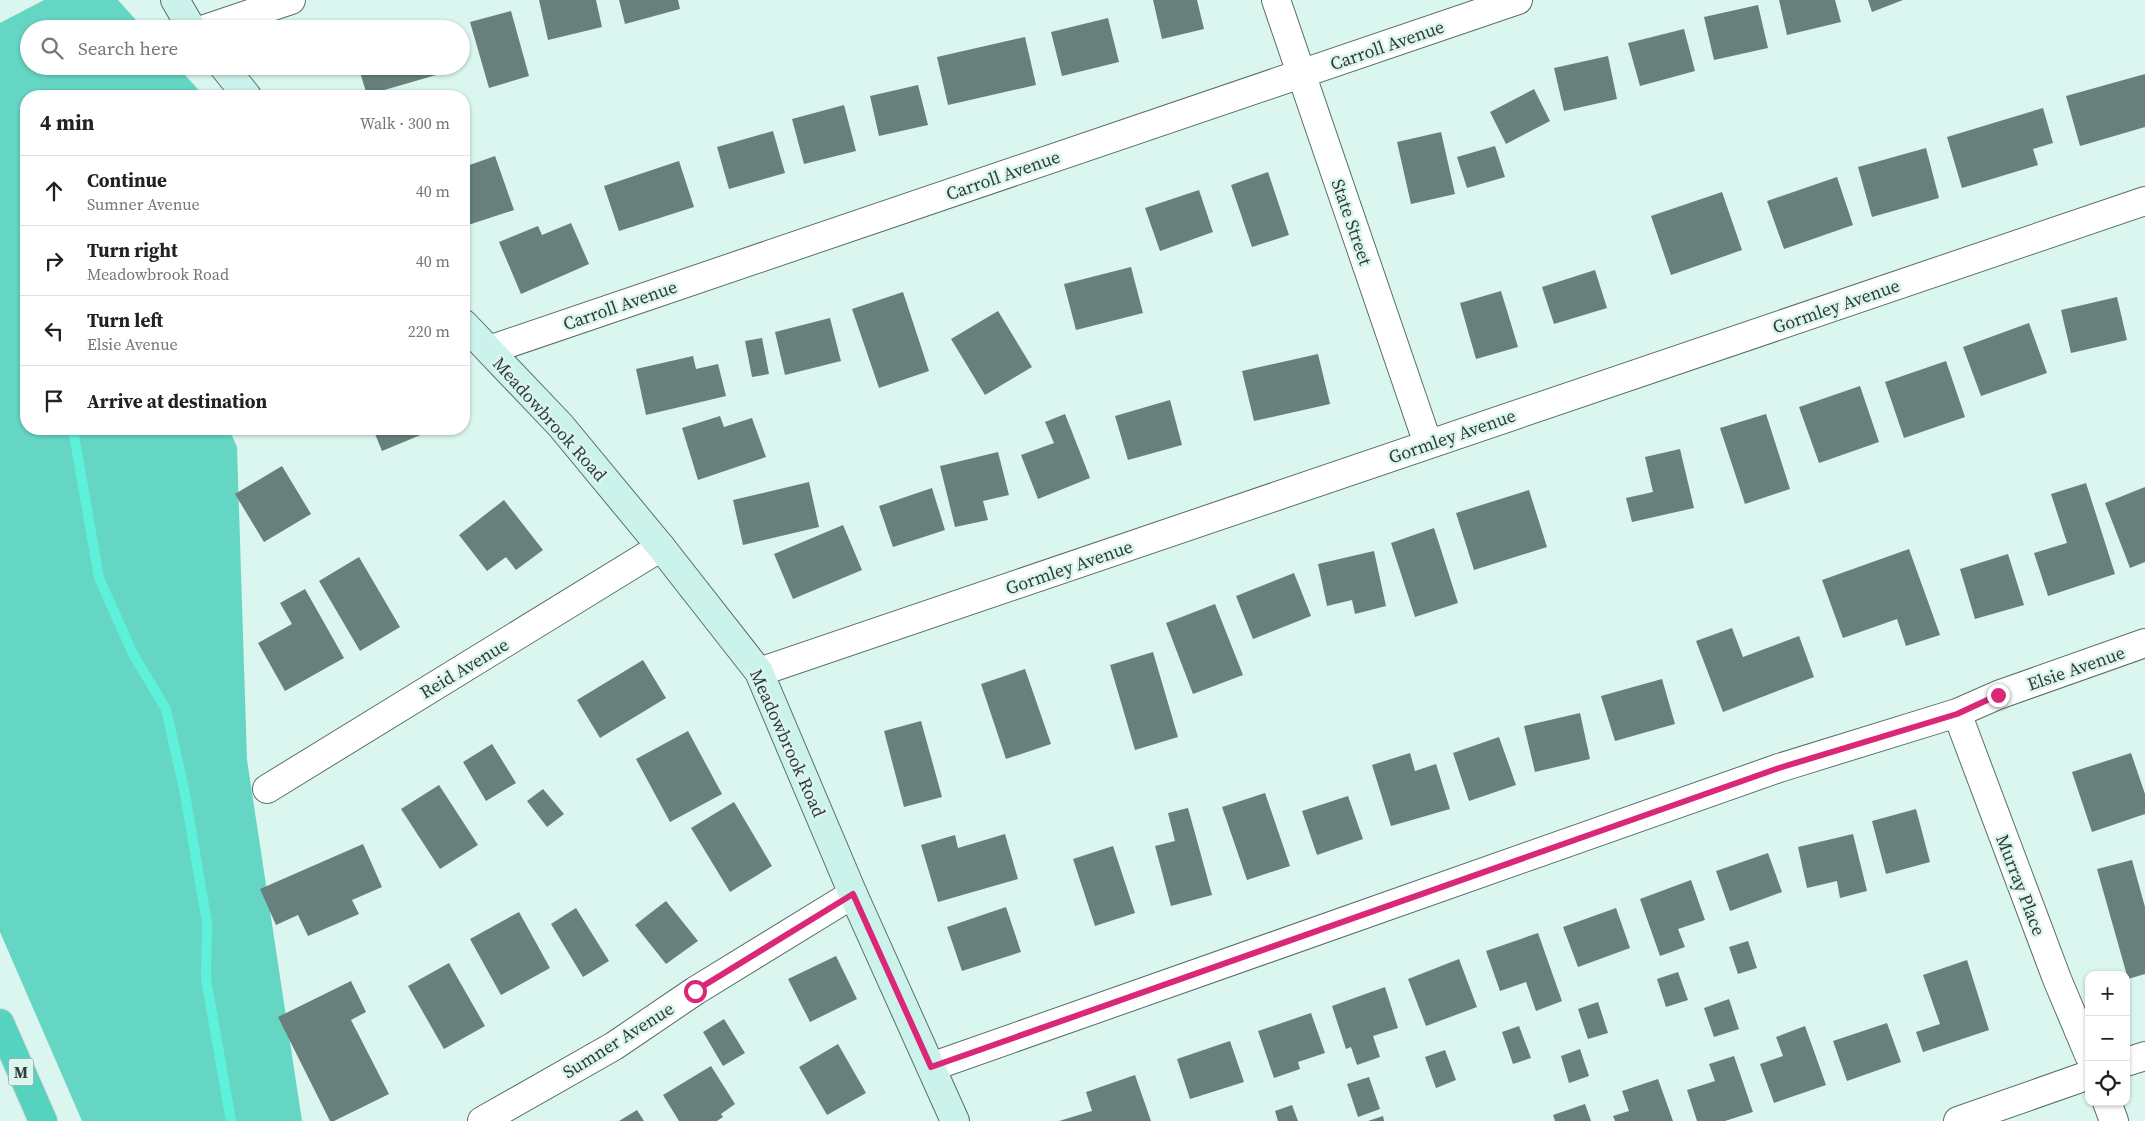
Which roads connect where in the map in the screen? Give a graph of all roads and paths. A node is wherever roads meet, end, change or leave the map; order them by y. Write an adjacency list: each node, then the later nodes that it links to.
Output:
1 (175, 0): 5 (street)
2 (290, 0): 6 (street)
3 (1276, 0): 7 (street, State Street)
4 (1518, 0): 7 (street, Carroll Avenue)
5 (187, 20)
6 (231, 20)
7 (1301, 74): 12 (street, Carroll Avenue); 13 (street, State Street)
8 (230, 75): 9 (street)
9 (243, 90)
10 (2145, 201): 13 (street, Gormley Avenue)
11 (470, 330): 12 (street, Meadowbrook Road)
12 (488, 350): 14 (street, Meadowbrook Road)
13 (1428, 444): 16 (street, Gormley Avenue)
14 (661, 547): 16 (street, Meadowbrook Road); 18 (street, Reid Avenue)
15 (2145, 643): 17 (street, Elsie Avenue)
16 (759, 672): 19 (street, Meadowbrook Road)
17 (1957, 714): 21 (street, Murray Place); 24 (street, Elsie Avenue)
18 (267, 789)
19 (853, 894): 24 (street, Meadowbrook Road); 28 (street, Sumner Avenue)
20 (0, 1023): 27 (highway, M)
21 (2085, 1046)
22 (2145, 1056): 23 (street)
23 (2129, 1061)
24 (931, 1067): 29 (street, Meadowbrook Road)
25 (2085, 1076): 30 (street)
26 (2108, 1106): 31 (street)
27 (42, 1121)
28 (482, 1121)
29 (955, 1121)
30 (1958, 1121)
31 (2114, 1121)

